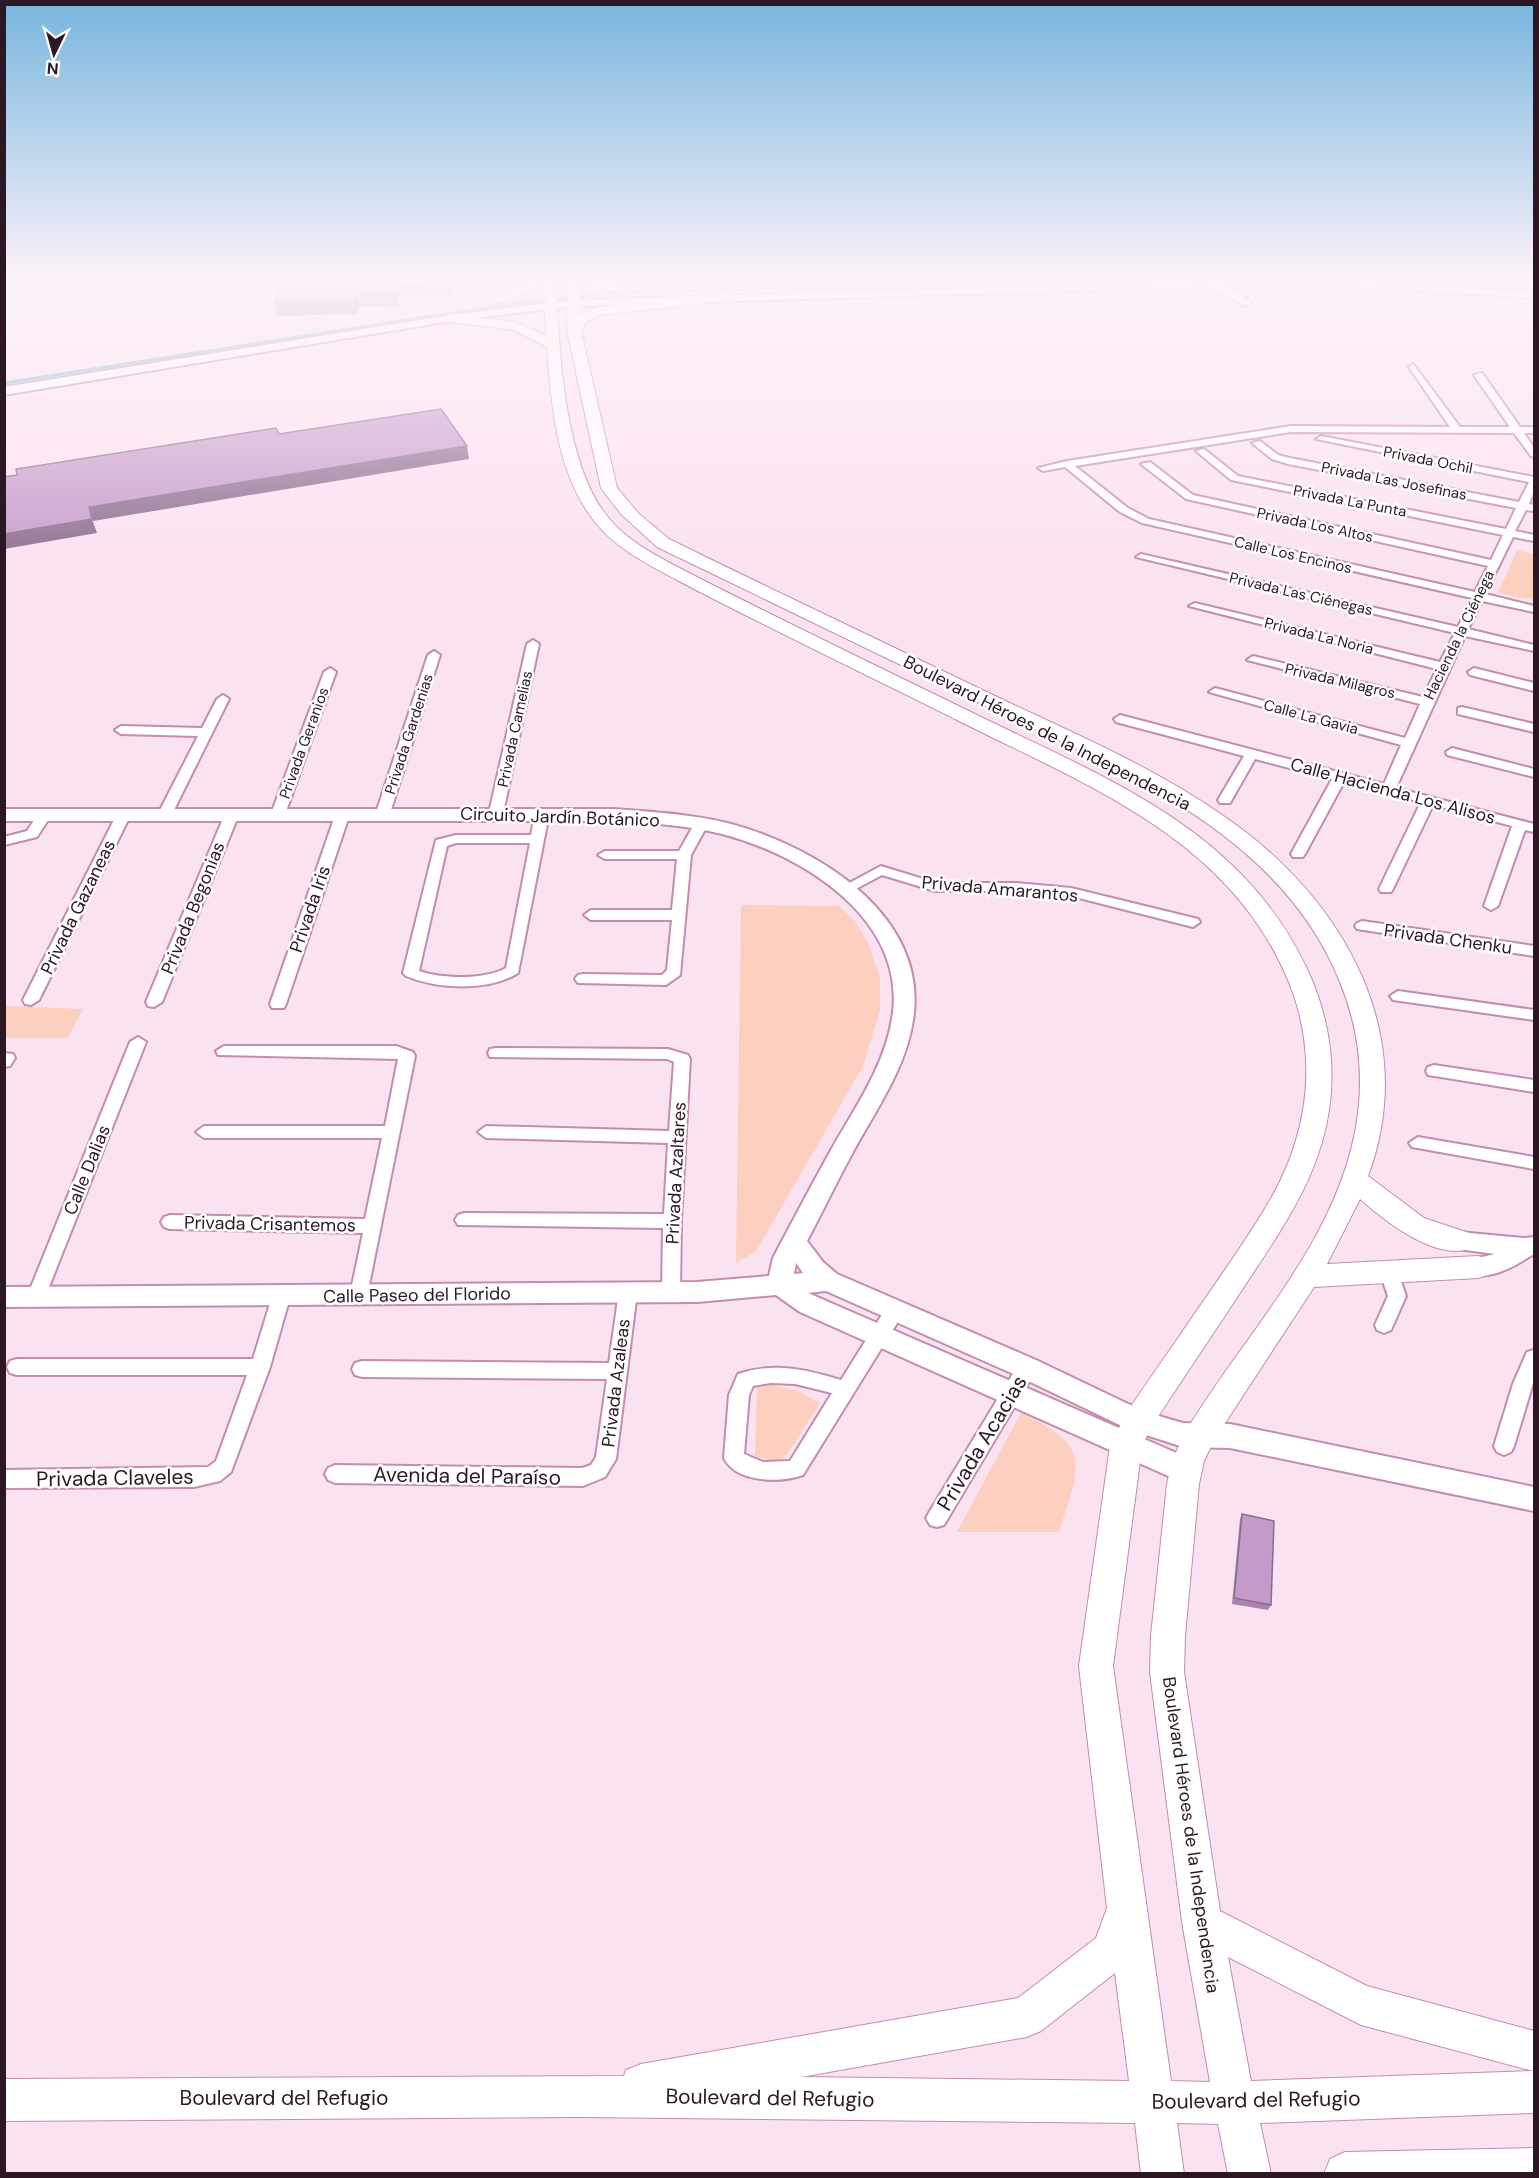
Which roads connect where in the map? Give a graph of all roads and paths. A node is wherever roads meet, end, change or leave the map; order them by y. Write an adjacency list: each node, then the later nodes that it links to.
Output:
1 (80, 379): 6 (main road)
2 (557, 379): 21 (main road, Boulevard Héroes de la Independencia)
3 (585, 379): 23 (main road, Boulevard Héroes de la Independencia)
4 (1421, 379): 7 (street)
5 (1482, 379): 8 (street)
6 (4, 391)
7 (1457, 430): 8 (street); 14 (street)
8 (1520, 430): 9 (street); 13 (street)
9 (1534, 430)
10 (1321, 440): 17 (street, Privada Ochil)
11 (1257, 443): 18 (street, Privada Las Josefinas)
12 (1201, 451): 19 (street, Privada La Punta)
13 (1534, 454)
14 (1067, 464): 16 (street); 25 (street, Calle Los Encinos)
15 (1146, 464): 24 (street, Privada Los Altos)
16 (1043, 468)
17 (1534, 481): 18 (street, Hacienda la Ciénega)
18 (1528, 507): 19 (street, Hacienda la Ciénega)
19 (1509, 533): 20 (street, Privada La Punta); 24 (street, Hacienda la Ciénega)
20 (1534, 538)
21 (638, 552): 23 (main road); 125 (main road, Boulevard Héroes de la Independencia)
22 (1142, 557): 28 (street, Privada Las Ciénegas)
23 (706, 564): 95 (main road, Boulevard Héroes de la Independencia)
24 (1494, 564): 25 (street, Hacienda la Ciénega)
25 (1479, 597): 27 (street, Calle Los Encinos); 28 (street, Hacienda la Ciénega)
26 (1195, 606): 33 (street, Privada La Noria)
27 (1534, 609)
28 (1461, 631): 30 (street, Privada Las Ciénegas); 33 (street, Hacienda la Ciénega)
29 (533, 644): 55 (street, Privada Camelias)
30 (1534, 648)
31 (434, 655): 54 (street, Privada Gardenias)
32 (1253, 660): 39 (street, Privada Milagros)
33 (1444, 666): 39 (street, Hacienda la Ciénega)
34 (330, 672): 60 (street, Privada Geranios)
35 (1474, 672): 36 (street)
36 (1534, 687)
37 (1215, 692): 45 (street, Calle La Gavia)
38 (223, 699): 44 (street)
39 (1427, 702): 45 (street, Hacienda la Ciénega)
40 (1462, 711): 42 (street)
41 (1120, 719): 47 (street, Calle Hacienda Los Alisos)
42 (1534, 728)
43 (121, 730): 44 (street)
44 (206, 732): 58 (street)
45 (1408, 742): 50 (street, Hacienda la Ciénega)
46 (1452, 752): 48 (street)
47 (1251, 754): 49 (street, Calle Hacienda Los Alisos); 51 (street)
48 (1534, 773)
49 (1340, 777): 50 (street, Calle Hacienda Los Alisos); 67 (street)
50 (1388, 790): 52 (street, Calle Hacienda Los Alisos)
51 (1225, 800)
52 (1428, 801): 64 (street, Calle Hacienda Los Alisos); 71 (street)
53 (343, 813): 54 (main road, Circuito Jardín Botánico); 60 (main road, Circuito Jardín Botánico); 82 (street, Privada Iris)
54 (384, 813): 55 (main road, Circuito Jardín Botánico)
55 (496, 813): 61 (main road, Circuito Jardín Botánico)
56 (45, 814): 57 (main road, Circuito Jardín Botánico); 62 (main road, Circuito Jardín Botánico); 66 (street)
57 (124, 814): 58 (main road, Circuito Jardín Botánico); 80 (street, Privada Gazaneas)
58 (165, 814): 59 (main road, Circuito Jardín Botánico)
59 (232, 814): 60 (main road, Circuito Jardín Botánico); 81 (street, Privada Begonias)
60 (278, 814)
61 (542, 814): 63 (main road, Circuito Jardín Botánico); 65 (street)
62 (4, 815)
63 (701, 824): 69 (street); 70 (main road, Circuito Jardín Botánico)
64 (1527, 826): 72 (street)
65 (536, 839): 65 (street)
66 (4, 841)
67 (1298, 854)
68 (605, 855): 69 (street)
69 (684, 855): 74 (street)
70 (847, 888): 75 (street, Privada Amarantos); 101 (main road, Circuito Jardín Botánico)
71 (1386, 889)
72 (1491, 906)
73 (591, 915): 74 (street)
74 (678, 915): 78 (street)
75 (1193, 921)
76 (1362, 926): 77 (street, Privada Chenku)
77 (1534, 951)
78 (583, 979)
79 (1398, 996): 83 (street)
80 (31, 1000)
81 (154, 1002)
82 (278, 1004)
83 (1534, 1015)
84 (138, 1042): 112 (street, Calle Dalias)
85 (224, 1052): 90 (street, Privada Crisantemos)
86 (496, 1053): 92 (street, Privada Azaltares)
87 (1434, 1071): 88 (street)
88 (1534, 1086)
89 (204, 1132): 90 (street)
90 (392, 1132): 99 (street, Privada Crisantemos)
91 (486, 1132): 92 (street)
92 (677, 1137): 97 (street, Privada Azaltares)
93 (1418, 1143): 94 (street)
94 (1534, 1163)
95 (1355, 1180): 100 (main road); 105 (main road, Boulevard Héroes de la Independencia)
96 (464, 1220): 97 (street)
97 (672, 1221): 109 (street, Privada Azaltares)
98 (170, 1222): 99 (street, Privada Crisantemos)
99 (371, 1226): 110 (street, Privada Crisantemos)
100 (1459, 1241): 102 (main road)
101 (794, 1242): 106 (main road); 107 (main road, Circuito Jardín Botánico)
102 (1529, 1245): 103 (main road)
103 (1478, 1267): 104 (main road)
104 (1388, 1270): 105 (main road); 115 (street)
105 (1305, 1276): 126 (main road, Boulevard Héroes de la Independencia)
106 (828, 1281): 107 (main road, Calle Paseo del Florido); 114 (main road)
107 (782, 1286): 109 (main road, Calle Paseo del Florido); 116 (main road)
108 (628, 1292): 109 (main road, Calle Paseo del Florido); 110 (main road, Calle Paseo del Florido); 122 (street, Privada Azaleas)
109 (671, 1292)
110 (359, 1295): 113 (main road, Calle Paseo del Florido)
111 (4, 1297): 112 (main road, Calle Paseo del Florido)
112 (36, 1297): 113 (main road, Calle Paseo del Florido)
113 (281, 1297): 119 (street, Privada Claveles)
114 (895, 1310): 116 (street); 120 (main road)
115 (1384, 1325)
116 (879, 1334): 123 (street); 124 (main road)
117 (1534, 1358): 128 (street)
118 (17, 1367): 119 (street)
119 (261, 1367): 132 (street, Privada Claveles)
120 (1027, 1368): 124 (street, Privada Acacias); 125 (main road)
121 (362, 1370): 122 (street)
122 (617, 1371): 130 (street, Privada Azaleas)
123 (844, 1389): 123 (street)
124 (1012, 1392): 127 (main road); 134 (street, Privada Acacias)
125 (1138, 1421): 126 (main road); 127 (main road, Boulevard Héroes de la Independencia)
126 (1199, 1436): 129 (main road, Boulevard Héroes de la Independencia); 133 (main road)
127 (1126, 1446): 129 (main road); 135 (main road, Boulevard Héroes de la Independencia)
128 (1504, 1446)
129 (1185, 1470): 136 (main road, Boulevard Héroes de la Independencia)
130 (598, 1471): 131 (street, Avenida del Paraíso)
131 (336, 1474)
132 (4, 1479)
133 (1534, 1499)
134 (937, 1518)
135 (1126, 1907): 139 (main road); 141 (main road, Boulevard Héroes de la Independencia)
136 (1202, 1922): 137 (main road); 142 (main road, Boulevard Héroes de la Independencia)
137 (1534, 2051)
138 (1534, 2092): 142 (main road, Boulevard del Refugio)
139 (580, 2096): 140 (main road, Boulevard del Refugio); 141 (main road, Boulevard del Refugio)
140 (4, 2100)
141 (1153, 2103): 142 (main road, Boulevard del Refugio); 144 (main road, Boulevard Héroes de la Independencia)
142 (1234, 2103): 145 (main road, Boulevard Héroes de la Independencia)
143 (1534, 2170): 146 (main road)
144 (1164, 2174)
145 (1250, 2174)
146 (1345, 2174)

